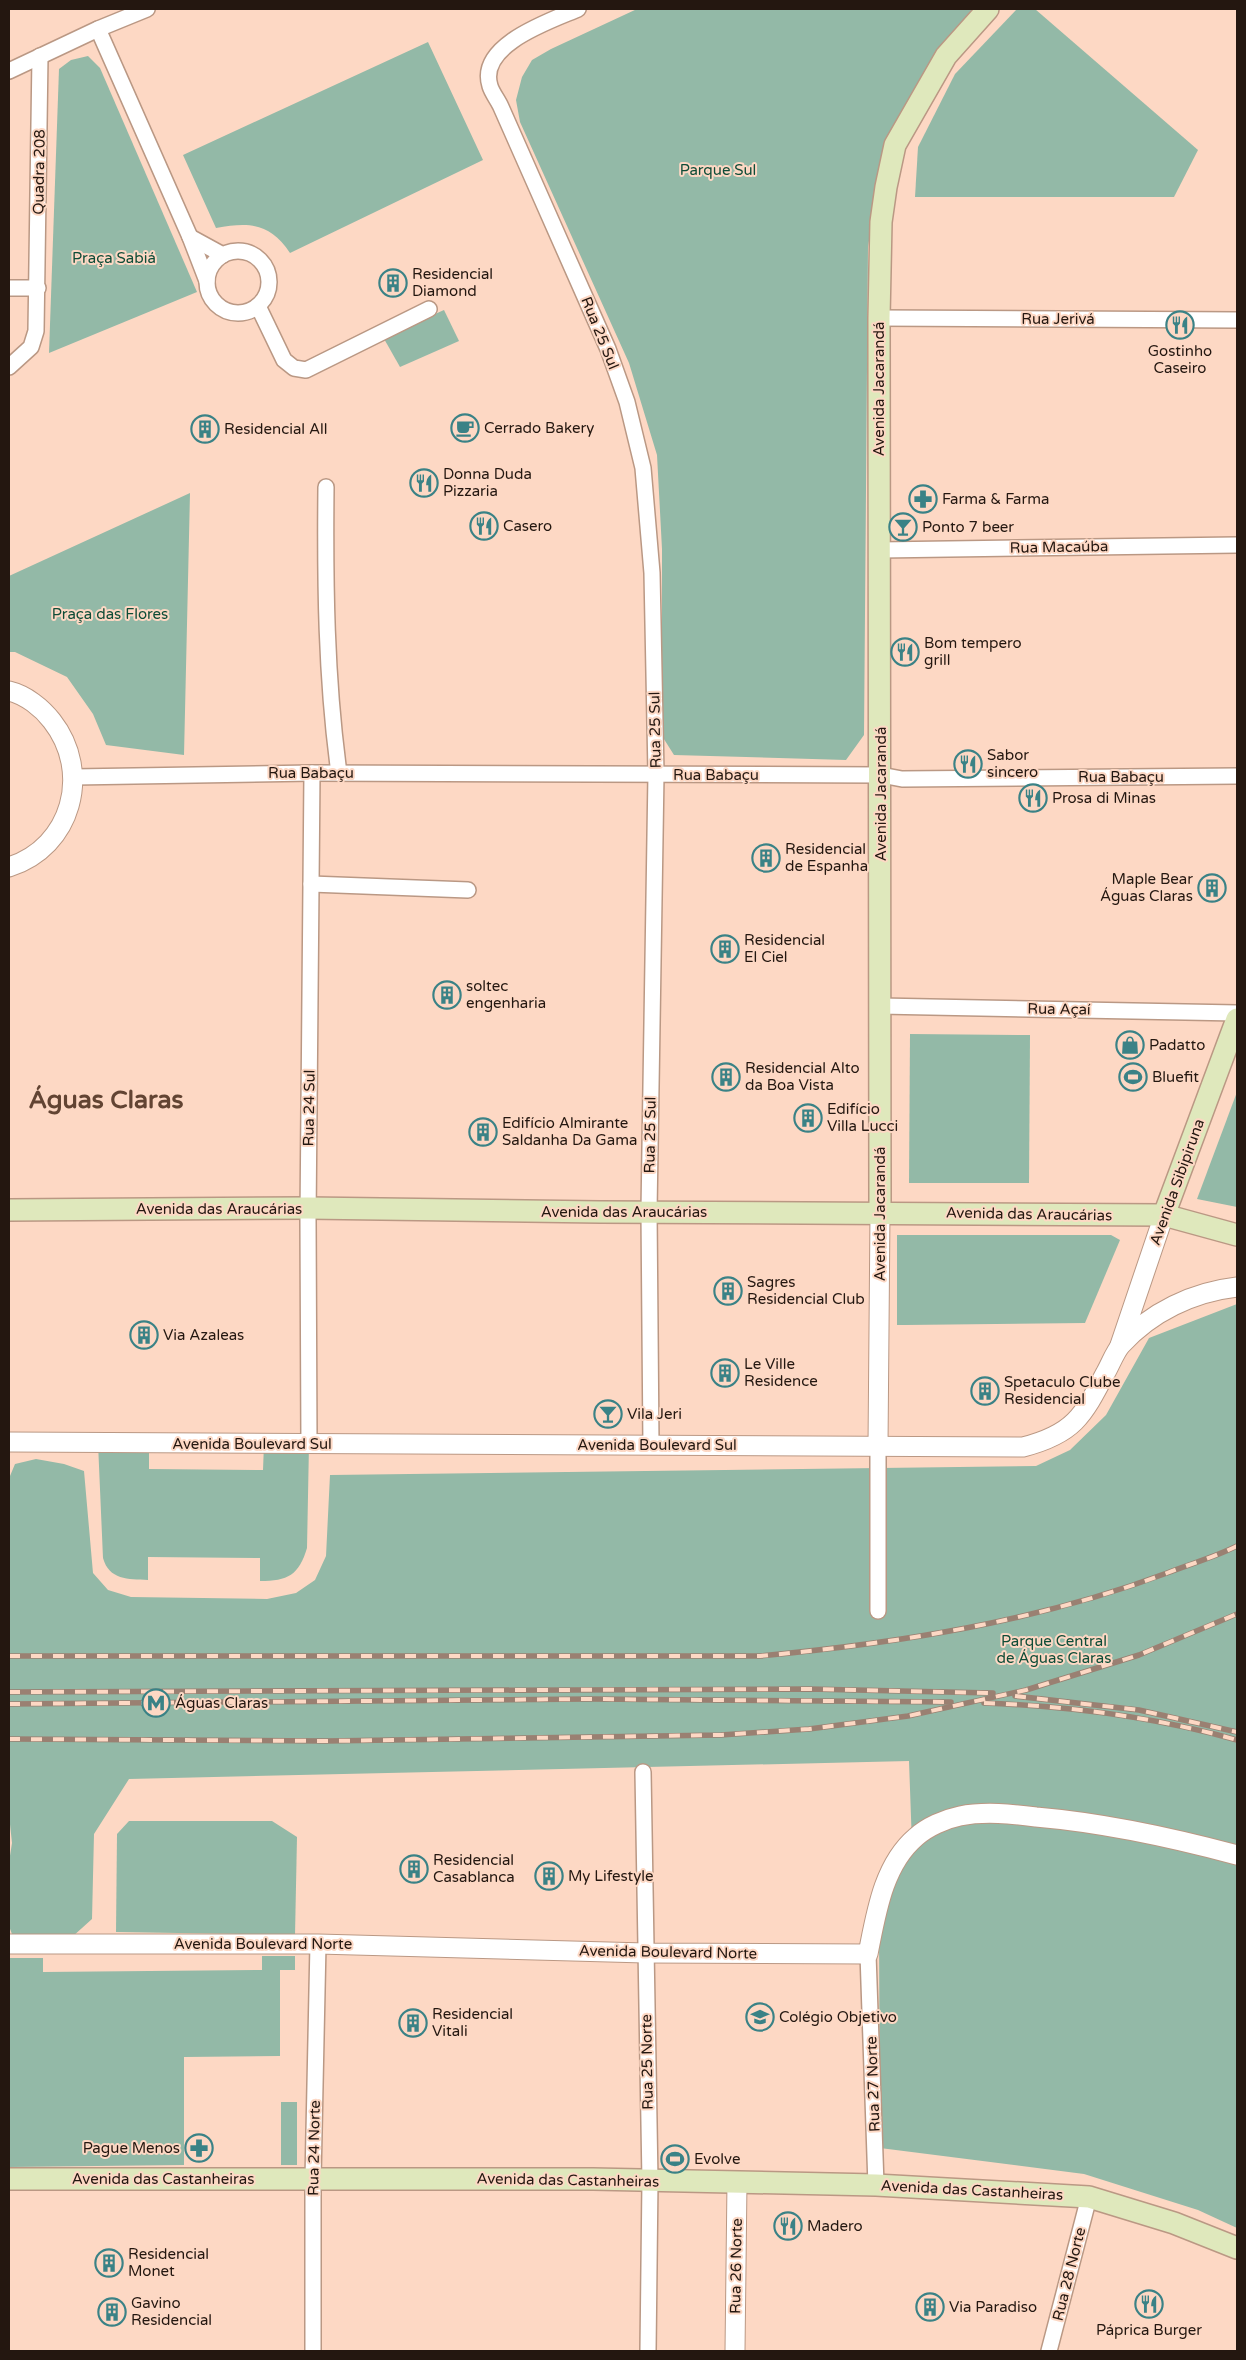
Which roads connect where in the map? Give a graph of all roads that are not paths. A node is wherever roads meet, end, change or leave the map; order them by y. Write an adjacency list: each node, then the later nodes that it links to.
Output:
1 (578, 9): 23 (street, Rua 25 Sul)
2 (988, 9): 14 (main road, Avenida Jacarandá)
3 (141, 10): 4 (street)
4 (98, 29): 5 (street); 7 (street)
5 (40, 56): 6 (street); 11 (street, Quadra 208)
6 (9, 71)
7 (190, 237): 8 (street); 9 (street)
8 (222, 255): 9 (street); 12 (street)
9 (207, 281): 12 (street)
10 (9, 288): 11 (street)
11 (38, 288): 16 (street, Quadra 208)
12 (258, 306): 13 (street)
13 (429, 309)
14 (879, 318): 15 (street, Rua Jerivá); 19 (main road, Avenida Jacarandá)
15 (1237, 320)
16 (9, 367)
17 (326, 487): 22 (street)
18 (1237, 545): 19 (street, Rua Macaúba)
19 (880, 550): 24 (main road, Avenida Jacarandá)
20 (9, 691): 26 (street)
21 (312, 773): 22 (street, Rua Babaçu); 26 (street, Rua Babaçu); 28 (street, Rua 24 Sul)
22 (339, 773): 23 (street, Rua Babaçu)
23 (656, 774): 24 (street, Rua Babaçu); 35 (street, Rua 25 Sul)
24 (881, 775): 25 (street, Rua Babaçu); 30 (main road, Avenida Jacarandá)
25 (1237, 776)
26 (74, 777): 27 (street)
27 (9, 867)
28 (311, 884): 29 (street); 33 (street, Rua 24 Sul)
29 (468, 890)
30 (880, 1006): 31 (street, Rua Açaí); 36 (main road, Avenida Jacarandá)
31 (1237, 1013)
32 (1237, 1019): 37 (main road, Avenida Sibipiruna)
33 (308, 1208): 34 (main road, Avenida das Araucárias); 35 (main road, Avenida das Araucárias); 42 (street, Rua 24 Sul)
34 (9, 1210)
35 (649, 1211): 36 (main road, Avenida das Araucárias); 43 (street, Rua 25 Sul)
36 (880, 1212): 37 (main road, Avenida das Araucárias); 44 (street, Avenida Jacarandá)
37 (1164, 1215): 38 (main road, Avenida das Araucárias); 40 (street, Avenida Sibipiruna)
38 (1237, 1235)
39 (1237, 1287): 40 (street, Avenida Boulevard Sul)
40 (1120, 1346): 44 (street, Avenida Boulevard Sul)
41 (9, 1442): 42 (street, Avenida Boulevard Sul)
42 (309, 1444): 43 (street, Avenida Boulevard Sul)
43 (652, 1445): 44 (street, Avenida Boulevard Sul)
44 (878, 1446): 45 (street, Avenida Jacarandá)
45 (878, 1611)
46 (642, 1772): 50 (street, Rua 25 Norte)
47 (1237, 1855): 51 (street)
48 (9, 1944): 49 (street, Avenida Boulevard Norte)
49 (318, 1944): 50 (street, Avenida Boulevard Norte); 52 (street, Rua 24 Norte)
50 (645, 1953): 51 (street, Avenida Boulevard Norte); 54 (street, Rua 25 Norte)
51 (868, 1954): 56 (street, Rua 27 Norte)
52 (313, 2178): 53 (main road, Avenida das Castanheiras); 54 (main road, Avenida das Castanheiras); 59 (street, Rua 24 Norte)
53 (9, 2179)
54 (650, 2181): 55 (main road, Avenida das Castanheiras); 60 (street, Rua 25 Norte)
55 (737, 2182): 56 (main road, Avenida das Castanheiras); 61 (street, Rua 26 Norte)
56 (876, 2185): 57 (main road, Avenida das Castanheiras)
57 (1089, 2197): 58 (main road, Avenida das Castanheiras); 62 (street, Rua 28 Norte)
58 (1237, 2248)
59 (313, 2351)
60 (648, 2351)
61 (735, 2351)
62 (1049, 2351)

